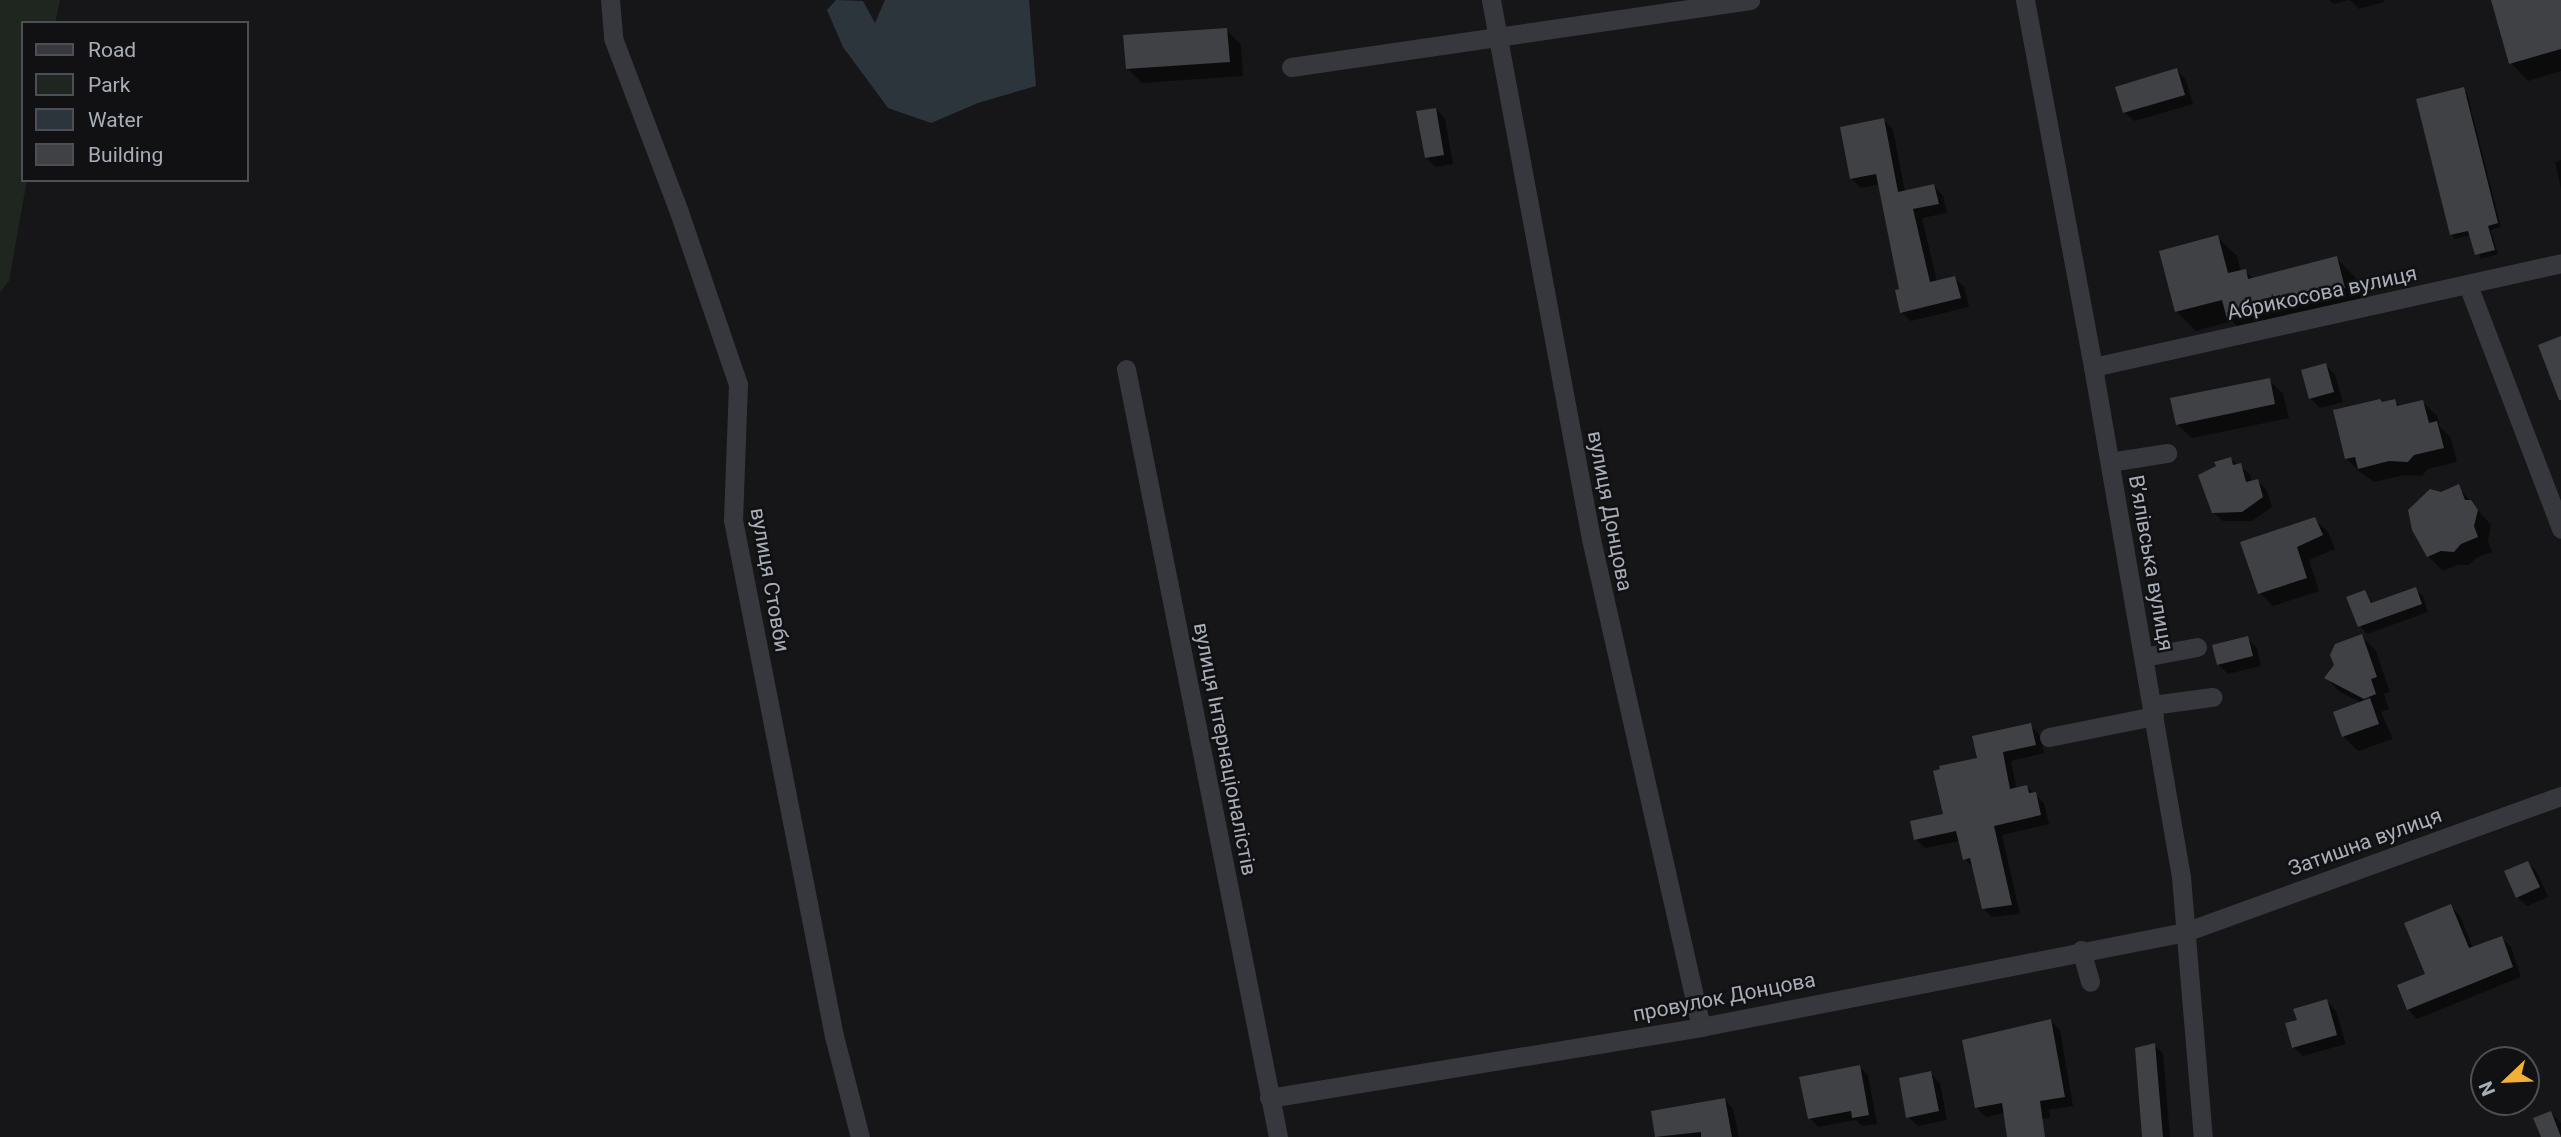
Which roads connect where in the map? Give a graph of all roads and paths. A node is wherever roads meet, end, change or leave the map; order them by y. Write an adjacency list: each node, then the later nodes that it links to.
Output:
1 (610, 0): 25 (street, вулиця Стовби)
2 (1491, 0): 5 (street, вулиця Донцова)
3 (1750, 0): 5 (street)
4 (2025, 0): 9 (street, В’ялівська вулиця)
5 (1499, 34): 6 (street); 23 (street, вулиця Донцова)
6 (1291, 67)
7 (2561, 263): 8 (street, Абрикосова вулиця)
8 (2468, 285): 9 (street, Абрикосова вулиця); 13 (street)
9 (2093, 367): 12 (street, В’ялівська вулиця)
10 (1126, 369): 24 (street, вулиця Інтернаціоналістів)
11 (2166, 453): 12 (street)
12 (2110, 462): 15 (street, В’ялівська вулиця)
13 (2561, 528)
14 (2197, 647): 15 (street)
15 (2144, 657): 17 (street, В’ялівська вулиця)
16 (2212, 697): 17 (street)
17 (2153, 711): 18 (street); 20 (street, В’ялівська вулиця)
18 (2049, 737)
19 (2561, 796): 20 (street, Затишна вулиця)
20 (2185, 932): 21 (street, провулок Донцова); 27 (street, В’ялівська вулиця)
21 (2081, 950): 22 (street); 23 (street, провулок Донцова)
22 (2090, 982)
23 (1701, 1027): 24 (street, провулок Донцова)
24 (1269, 1098): 26 (street, вулиця Інтернаціоналістів)
25 (860, 1137)
26 (1278, 1137)
27 (2203, 1137)

